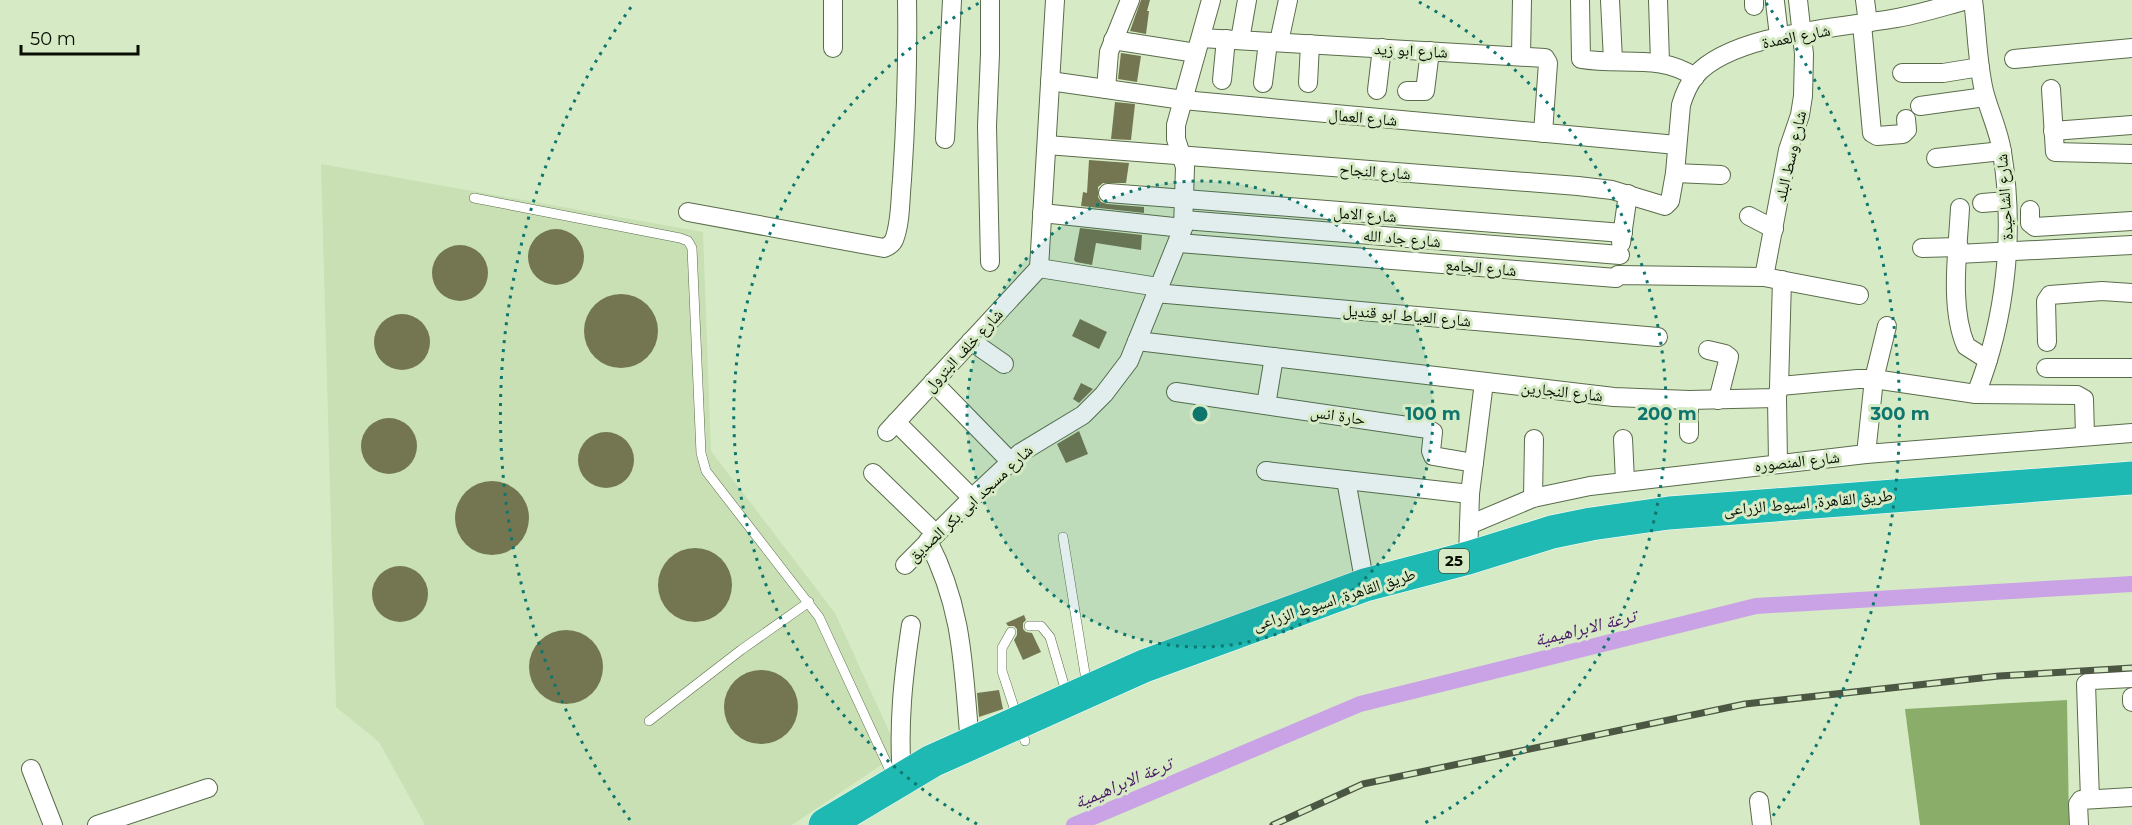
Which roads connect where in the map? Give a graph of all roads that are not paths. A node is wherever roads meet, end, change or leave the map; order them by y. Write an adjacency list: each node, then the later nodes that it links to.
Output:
1 (832, 0): 27 (street)
2 (907, 0): 70 (street)
3 (952, 0): 53 (street)
4 (990, 0): 82 (street)
5 (1055, 0): 39 (street)
6 (1130, 0): 22 (street)
7 (1211, 0): 26 (street, شارع مسجد ابى بكر الصديق)
8 (1247, 0): 23 (street)
9 (1288, 0): 24 (street)
10 (1522, 0): 31 (street)
11 (1580, 0): 33 (street)
12 (1610, 0): 33 (street)
13 (1658, 0): 34 (street)
14 (1798, 0): 20 (street, شارع وسط البلد)
15 (1865, 0): 19 (street)
16 (1967, 0): 19 (street, شارع العمدة)
17 (1973, 0): 35 (street, شارع الشاحيدة)
18 (1775, 2): 21 (street)
19 (1865, 23): 20 (street, شارع العمدة); 49 (street)
20 (1801, 33): 21 (street, شارع العمدة); 74 (street, شارع وسط البلد)
21 (1779, 36): 37 (street, شارع العمدة)
22 (1113, 40): 26 (street, شارع ابو زيد); 42 (street)
23 (1233, 40): 24 (street, شارع ابو زيد); 26 (street, شارع ابو زيد); 38 (street)
24 (1274, 42): 25 (street, شارع ابو زيد); 40 (street)
25 (1310, 44): 28 (street, شارع ابو زيد); 41 (street)
26 (1199, 45): 47 (street, شارع مسجد ابى بكر الصديق)
27 (832, 48)
28 (1382, 48): 30 (street, شارع ابو زيد); 44 (street)
29 (2132, 48): 32 (street)
30 (1430, 51): 31 (street, شارع ابو زيد); 45 (street)
31 (1521, 56): 52 (street, شارع ابو زيد)
32 (2014, 59)
33 (1613, 60): 34 (street)
34 (1660, 62): 37 (street)
35 (1980, 67): 36 (street); 46 (street, شارع الشاحيدة)
36 (1902, 73)
37 (1695, 77): 55 (street, شارع العمدة)
38 (1222, 80)
39 (1050, 81): 42 (street, شارع العمال); 54 (street)
40 (1263, 83)
41 (1308, 83)
42 (1106, 89): 47 (street, شارع العمال)
43 (2051, 89): 51 (street)
44 (1377, 90)
45 (1407, 91)
46 (1985, 97): 48 (street); 56 (street, شارع الشاحيدة)
47 (1183, 100): 52 (street, شارع العمال); 58 (street, شارع مسجد ابى بكر الصديق)
48 (1920, 106)
49 (1906, 119)
50 (2132, 125): 51 (street)
51 (2054, 131): 57 (street)
52 (1543, 133): 55 (street, شارع العمال)
53 (945, 139)
54 (1047, 144): 58 (street, شارع النجاح); 71 (street)
55 (1677, 145): 60 (street, شارع العمدة)
56 (2002, 151): 59 (street); 66 (street, شارع الشاحيدة)
57 (2132, 154)
58 (1183, 156): 63 (street, شارع النجاح); 65 (street, شارع مسجد ابى بكر الصديق)
59 (1936, 158)
60 (1675, 173): 61 (street); 63 (street, شارع النجاح)
61 (1721, 175)
62 (1108, 193): 65 (street, شارع الامل)
63 (1629, 194): 76 (street)
64 (474, 198): 134 (lane)
65 (1185, 200): 75 (street, شارع مسجد ابى بكر الصديق); 76 (street, شارع الامل)
66 (2007, 201): 67 (street); 80 (street, شارع الشاحيدة)
67 (1982, 203)
68 (1960, 208): 79 (street)
69 (2030, 210): 73 (street)
70 (688, 212)
71 (1042, 213): 75 (street, شارع جاد الله); 83 (street)
72 (1749, 216): 74 (street)
73 (2132, 221)
74 (1774, 229): 85 (street, شارع وسط البلد)
75 (1182, 230): 81 (street, شارع جاد الله); 84 (street, شارع الجامع); 87 (street, شارع مسجد ابى بكر الصديق)
76 (1623, 233): 81 (street)
77 (2132, 245): 80 (street)
78 (1922, 248): 79 (street)
79 (1958, 251): 80 (street); 97 (street)
80 (2007, 251): 97 (street, شارع الشاحيدة)
81 (1620, 255): 84 (street)
82 (990, 262)
83 (1039, 268): 87 (street, شارع العياط ابو قنديل); 92 (street, شارع خلف البترول)
84 (1617, 275): 85 (street, شارع الجامع)
85 (1764, 278): 86 (street, شارع الجامع)
86 (1782, 280): 89 (street, شارع الجامع); 105 (street)
87 (1157, 290): 91 (street, شارع العياط ابو قنديل); 93 (street, شارع مسجد ابى بكر الصديق)
88 (2132, 293): 94 (street)
89 (1859, 295)
90 (1887, 326): 101 (street)
91 (1659, 338)
92 (971, 341): 98 (street); 102 (street, شارع خلف البترول)
93 (1137, 341): 96 (street, شارع النجارين); 116 (street, شارع مسجد ابى بكر الصديق)
94 (2047, 342)
95 (1708, 350): 108 (street)
96 (1274, 357): 103 (street, شارع النجارين); 109 (street)
97 (1988, 360): 106 (street, شارع الشاحيدة)
98 (1004, 364)
99 (2046, 368): 100 (street)
100 (2132, 368)
101 (1875, 379): 105 (street, شارع النجارين); 106 (street, شارع النجارين); 115 (street)
102 (933, 382): 116 (street); 126 (street, شارع خلف البترول)
103 (1484, 382): 107 (street, شارع النجارين); 117 (street)
104 (1176, 392): 109 (street, حارة انس)
105 (1778, 392): 108 (street, شارع النجارين); 118 (street)
106 (1976, 394): 112 (street, شارع النجارين)
107 (1689, 400): 108 (street, شارع النجارين); 111 (street)
108 (1718, 400)
109 (1266, 405): 117 (street, حارة انس)
110 (2132, 433): 112 (street, شارع المنصوره)
111 (1689, 434)
112 (2085, 436): 115 (street, شارع المنصوره)
113 (1534, 439): 127 (street)
114 (1623, 439): 123 (street)
115 (1866, 454): 118 (street, شارع المنصوره)
116 (1011, 462): 126 (street, شارع مسجد ابى بكر الصديق)
117 (1474, 463): 124 (street)
118 (1778, 463): 123 (street, شارع المنصوره)
119 (1266, 471): 122 (street)
120 (873, 473): 130 (street)
121 (2132, 478): 131 (highway, طريق القاهرة, اسيوط الزراعى / 25)
122 (1346, 480): 124 (street); 133 (street)
123 (1625, 481): 127 (street, شارع المنصوره)
124 (1470, 494): 128 (street)
125 (2132, 496): 143 (highway, طريق القاهرة, اسيوط الزراعى / 25)
126 (972, 498): 130 (street, شارع مسجد ابى بكر الصديق)
127 (1533, 498): 128 (street, شارع المنصوره)
128 (1469, 525): 131 (street)
129 (1063, 537): 139 (lane)
130 (932, 538): 132 (street, شارع مسجد ابى بكر الصديق); 144 (street)
131 (1468, 558): 133 (highway, طريق القاهرة, اسيوط الزراعى / 25)
132 (905, 565)
133 (1365, 585): 139 (highway, طريق القاهرة, اسيوط الزراعى / 25)
134 (809, 602): 142 (lane); 146 (lane)
135 (911, 625): 146 (street)
136 (1029, 626): 139 (lane)
137 (1011, 632): 143 (lane)
138 (2132, 678): 150 (street)
139 (1078, 696): 143 (highway, طريق القاهرة, اسيوط الزراعى / 25)
140 (2132, 697): 141 (street)
141 (2132, 702)
142 (649, 721)
143 (1022, 731): 144 (highway, طريق القاهرة, اسيوط الزراعى / 25); 154 (highway, طريق القاهرة, اسيوط الزراعى / 25)
144 (970, 744): 146 (highway, طريق القاهرة, اسيوط الزراعى / 25)
145 (31, 769): 151 (street)
146 (899, 780): 153 (highway, طريق القاهرة, اسيوط الزراعى / 25)
147 (208, 788): 152 (street)
148 (2132, 797): 150 (street)
149 (1759, 801): 155 (street)
150 (2082, 810)
151 (52, 825)
152 (97, 825)
153 (825, 825)
154 (858, 825)
155 (1762, 825)

